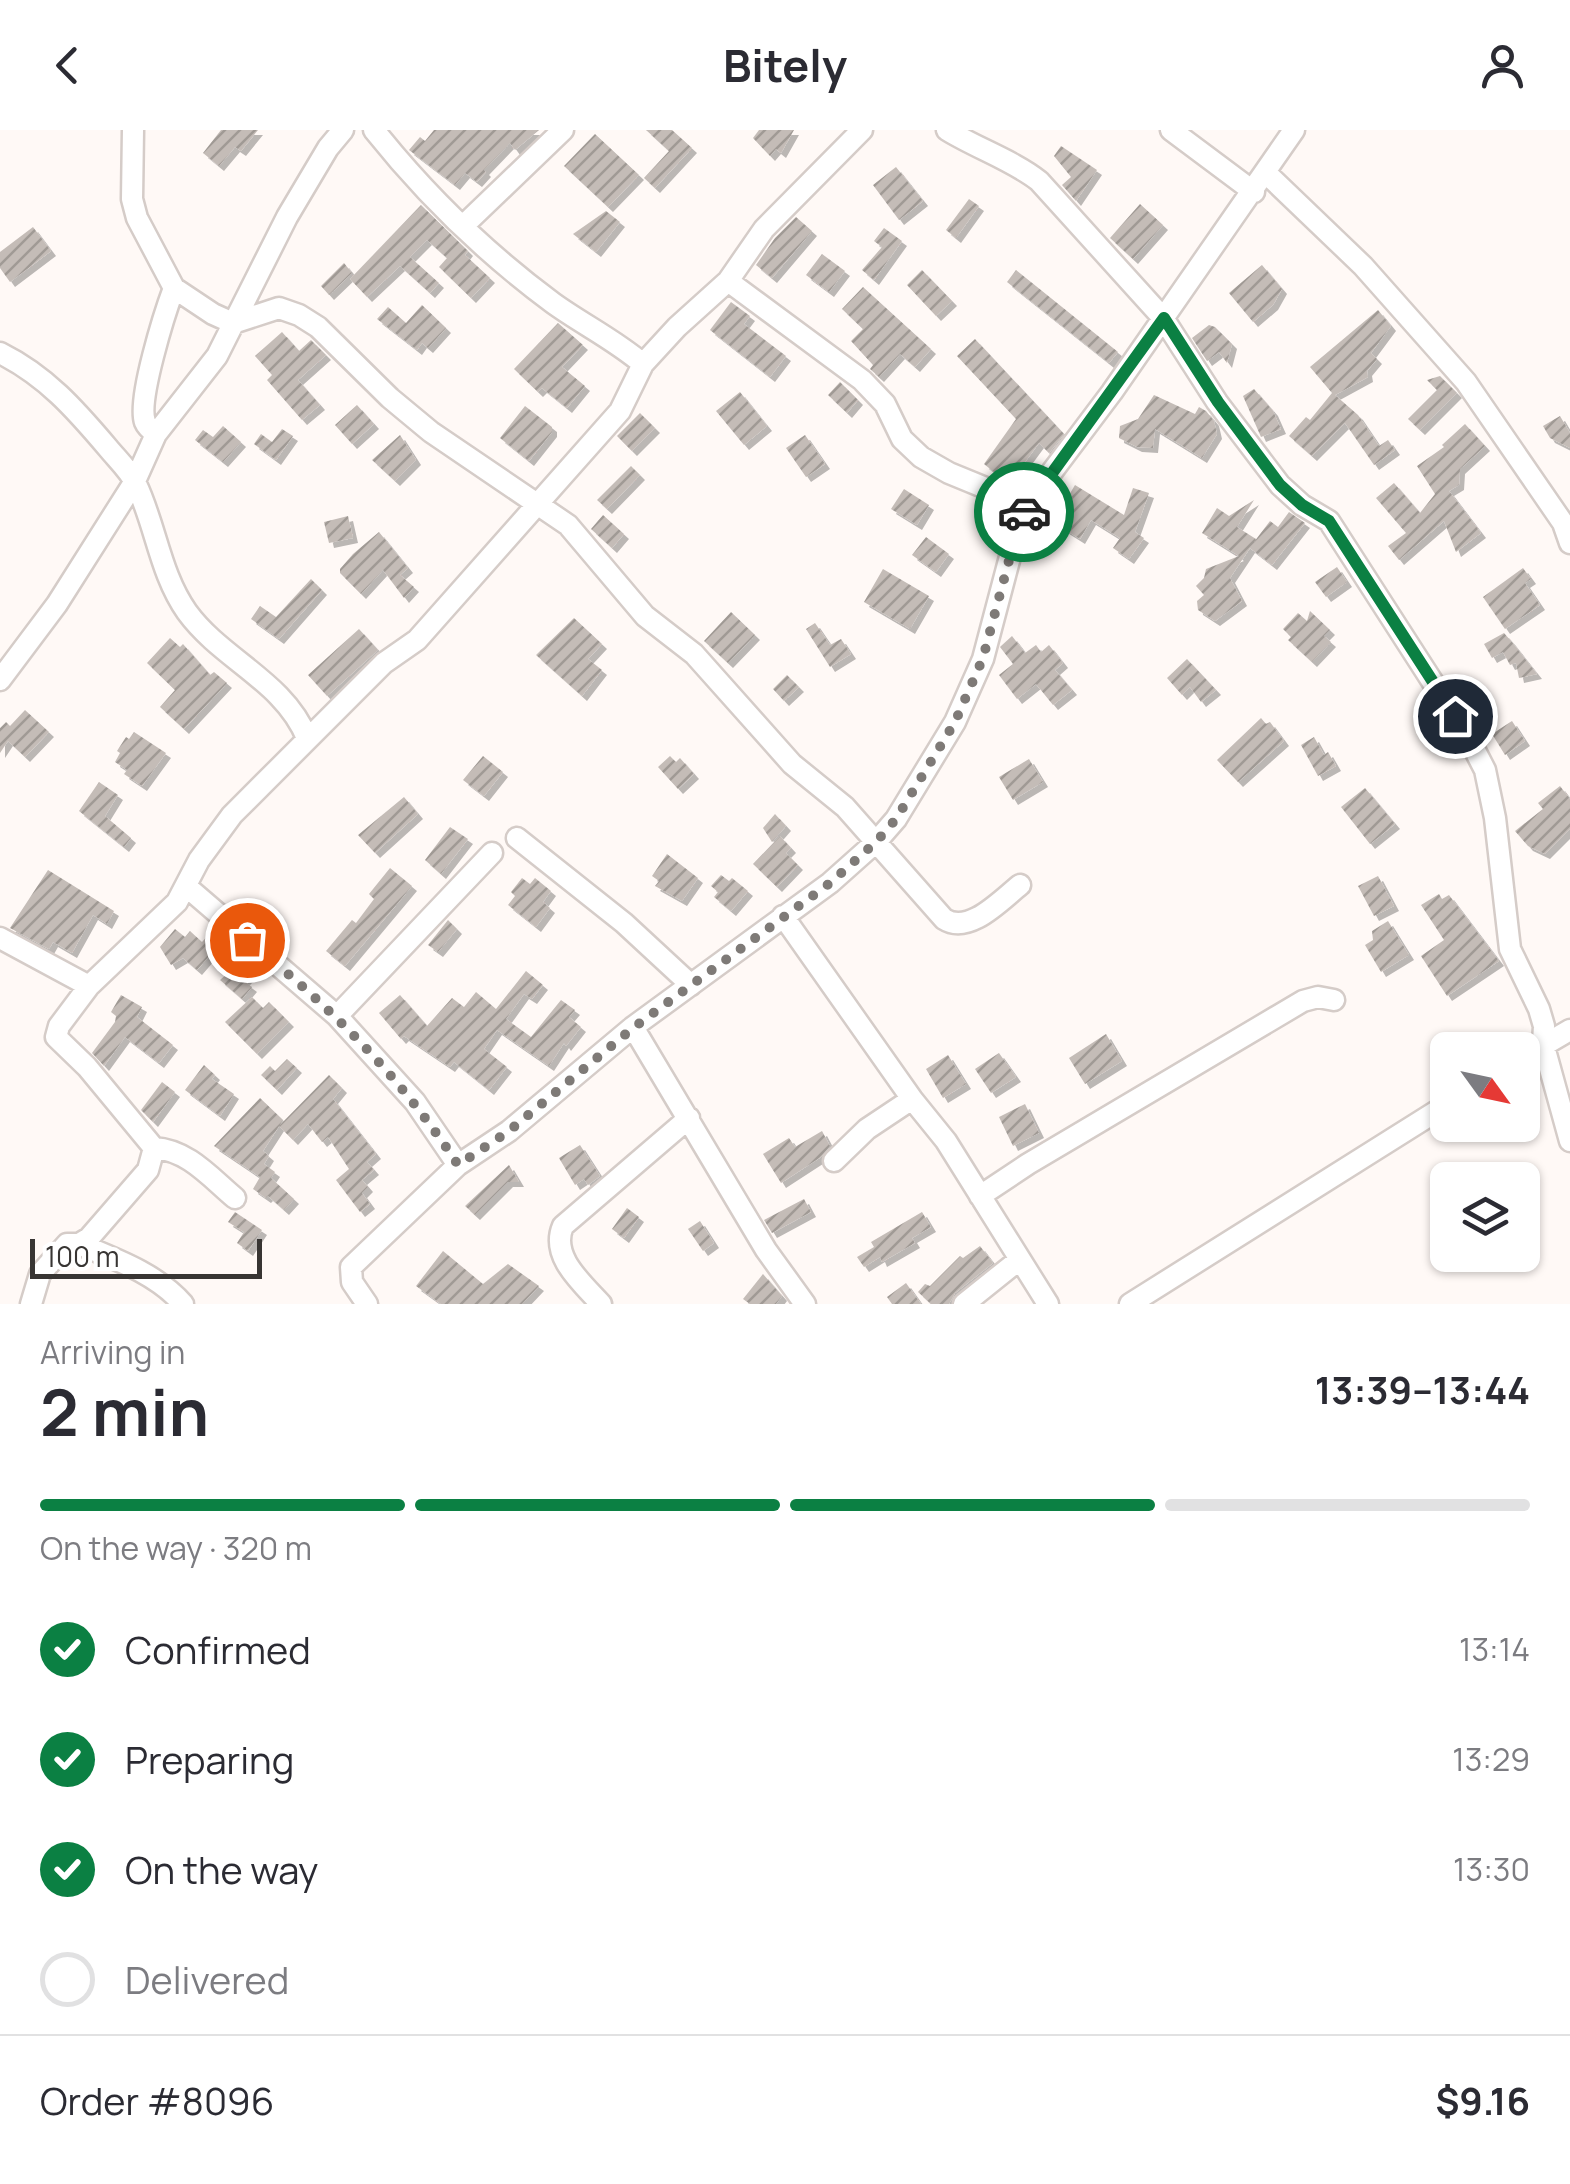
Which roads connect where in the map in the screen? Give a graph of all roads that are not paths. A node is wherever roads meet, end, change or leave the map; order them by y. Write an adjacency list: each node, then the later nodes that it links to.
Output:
1 (133, 130): 13 (street)
2 (343, 130): 15 (street)
3 (374, 130): 11 (street)
4 (563, 130): 11 (street)
5 (862, 130): 12 (street)
6 (947, 130): 14 (street)
7 (1171, 130): 10 (street)
8 (1294, 130): 9 (street)
9 (1266, 173): 10 (street); 22 (street)
10 (1254, 192): 14 (street)
11 (463, 226): 17 (street)
12 (728, 281): 17 (street); 21 (street)
13 (174, 288): 15 (street); 18 (street)
14 (1164, 318): 21 (street); 38 (street)
15 (233, 322): 18 (street); 20 (street)
16 (0, 353): 19 (street)
17 (642, 364): 20 (street)
18 (156, 434): 19 (street)
19 (135, 481): 23 (street); 24 (street)
20 (539, 505): 24 (street); 26 (street)
21 (1027, 505): 26 (street)
22 (1570, 543)
23 (2, 672)
24 (307, 738): 29 (street)
25 (517, 838): 32 (street)
26 (876, 842): 28 (street); 30 (street)
27 (492, 853): 35 (street)
28 (1020, 885)
29 (188, 887): 33 (street); 35 (street)
30 (783, 916): 32 (street); 40 (street)
31 (0, 938): 33 (street)
32 (690, 985): 36 (street)
33 (89, 986): 44 (street)
34 (1334, 1000): 47 (street)
35 (338, 1016): 46 (street)
36 (633, 1028): 42 (street); 46 (street)
37 (1570, 1030): 38 (street)
38 (1543, 1043): 39 (street); 43 (street)
39 (1540, 1045)
40 (912, 1100): 45 (street); 47 (street)
41 (1430, 1115): 58 (street)
42 (689, 1118): 54 (street); 55 (street)
43 (1570, 1140)
44 (154, 1148): 48 (street); 49 (street)
45 (834, 1161)
46 (458, 1165): 53 (street)
47 (980, 1196): 50 (street)
48 (235, 1198)
49 (79, 1244): 51 (street); 52 (street)
50 (1019, 1260): 56 (street); 57 (street)
51 (31, 1304)
52 (183, 1304)
53 (367, 1304)
54 (600, 1304)
55 (805, 1304)
56 (964, 1304)
57 (1048, 1304)
58 (1130, 1304)

